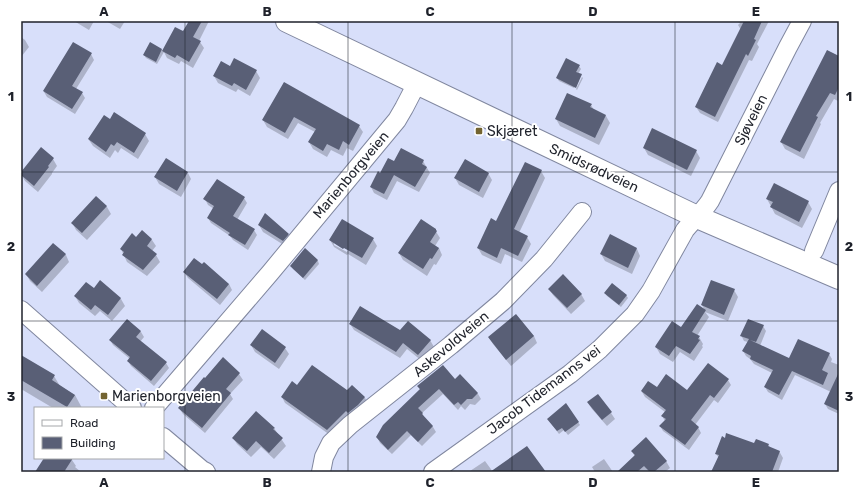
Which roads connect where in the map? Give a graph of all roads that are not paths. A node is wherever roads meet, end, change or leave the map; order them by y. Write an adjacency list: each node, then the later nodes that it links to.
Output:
1 (287, 21): 3 (main road, Smidsrødveien)
2 (802, 21): 6 (street, Sjøveien)
3 (417, 83): 6 (main road, Smidsrødveien); 11 (street, Marienborgveien)
4 (839, 191): 7 (street)
5 (582, 212): 14 (street, Askevoldveien)
6 (697, 217): 8 (main road, Smidsrødveien); 15 (street, Jacob Tidemanns vei)
7 (814, 251)
8 (839, 278)
9 (21, 310): 10 (street)
10 (131, 407)
11 (155, 407)
12 (164, 438): 13 (street)
13 (206, 472)
14 (321, 472)
15 (433, 472)

